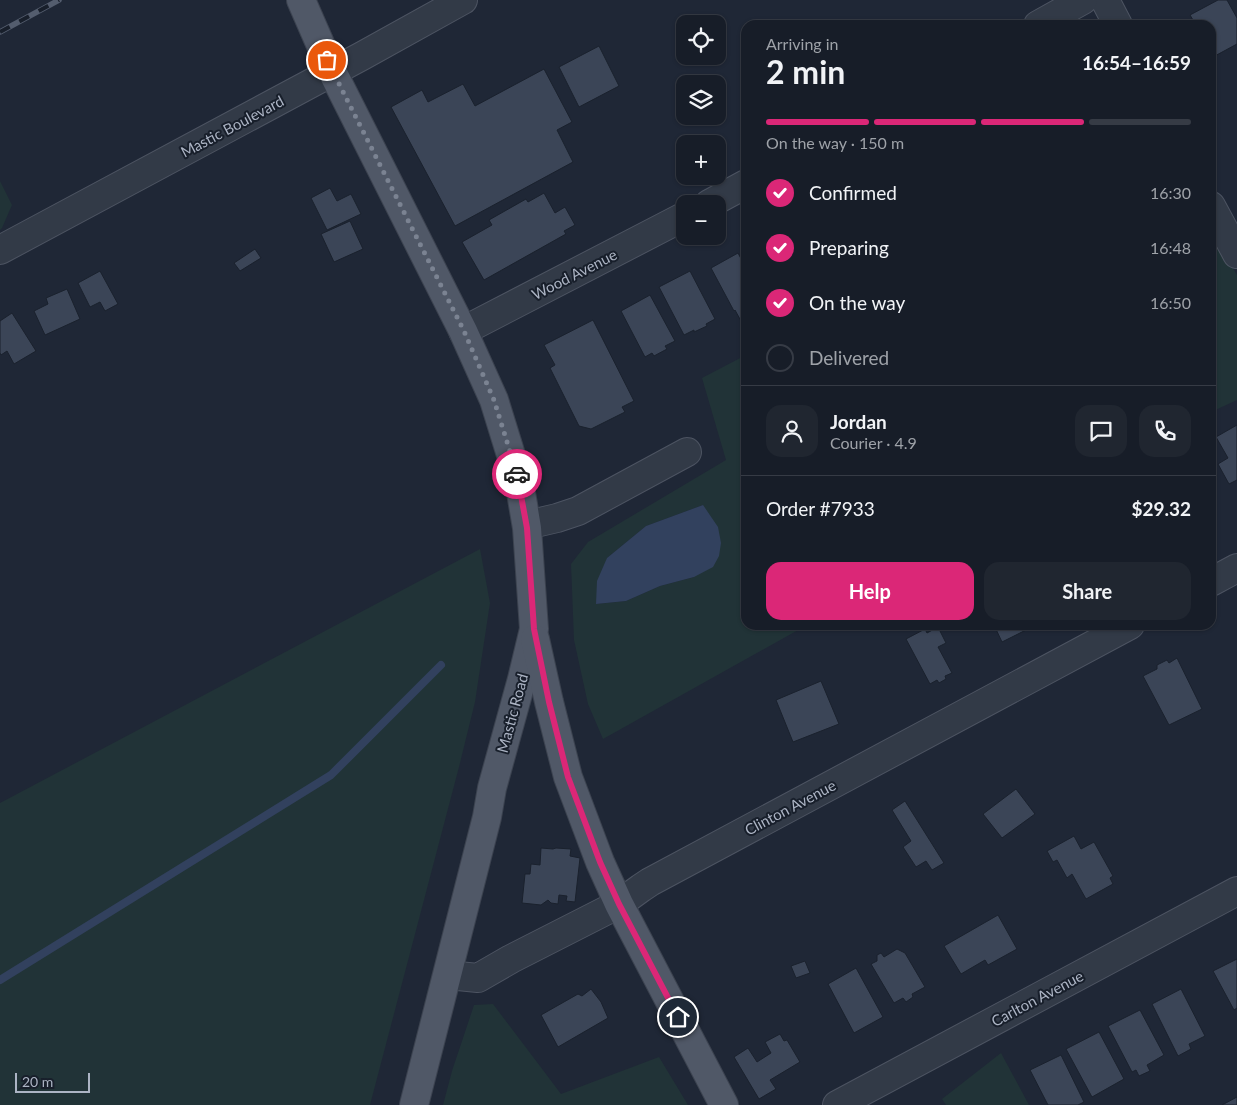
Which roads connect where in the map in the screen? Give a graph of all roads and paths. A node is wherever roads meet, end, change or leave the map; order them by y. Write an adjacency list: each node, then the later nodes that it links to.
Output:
1 (301, 0): 7 (main road, Mastic Road)
2 (463, 0): 7 (street, Mastic Boulevard)
3 (1083, 0): 5 (street)
4 (1105, 0): 6 (street)
5 (1047, 20)
6 (1115, 20)
7 (332, 71): 12 (street, Mastic Boulevard); 14 (main road, Mastic Road)
8 (741, 187): 9 (street)
9 (726, 195)
10 (1216, 215): 13 (street)
11 (676, 221): 14 (street, Wood Avenue)
12 (0, 250)
13 (1237, 254)
14 (464, 331): 16 (main road, Mastic Road)
15 (687, 452): 16 (street)
16 (527, 524): 19 (main road, Mastic Road)
17 (1237, 568): 18 (street)
18 (1216, 579)
19 (534, 629): 22 (main road); 23 (main road, Mastic Road)
20 (1121, 630): 22 (street, Clinton Avenue)
21 (1237, 891): 26 (street, Carlton Avenue)
22 (619, 904): 23 (street, Clinton Avenue); 25 (main road)
23 (448, 976): 24 (main road, Mastic Road)
24 (414, 1105)
25 (724, 1105)
26 (837, 1105)

